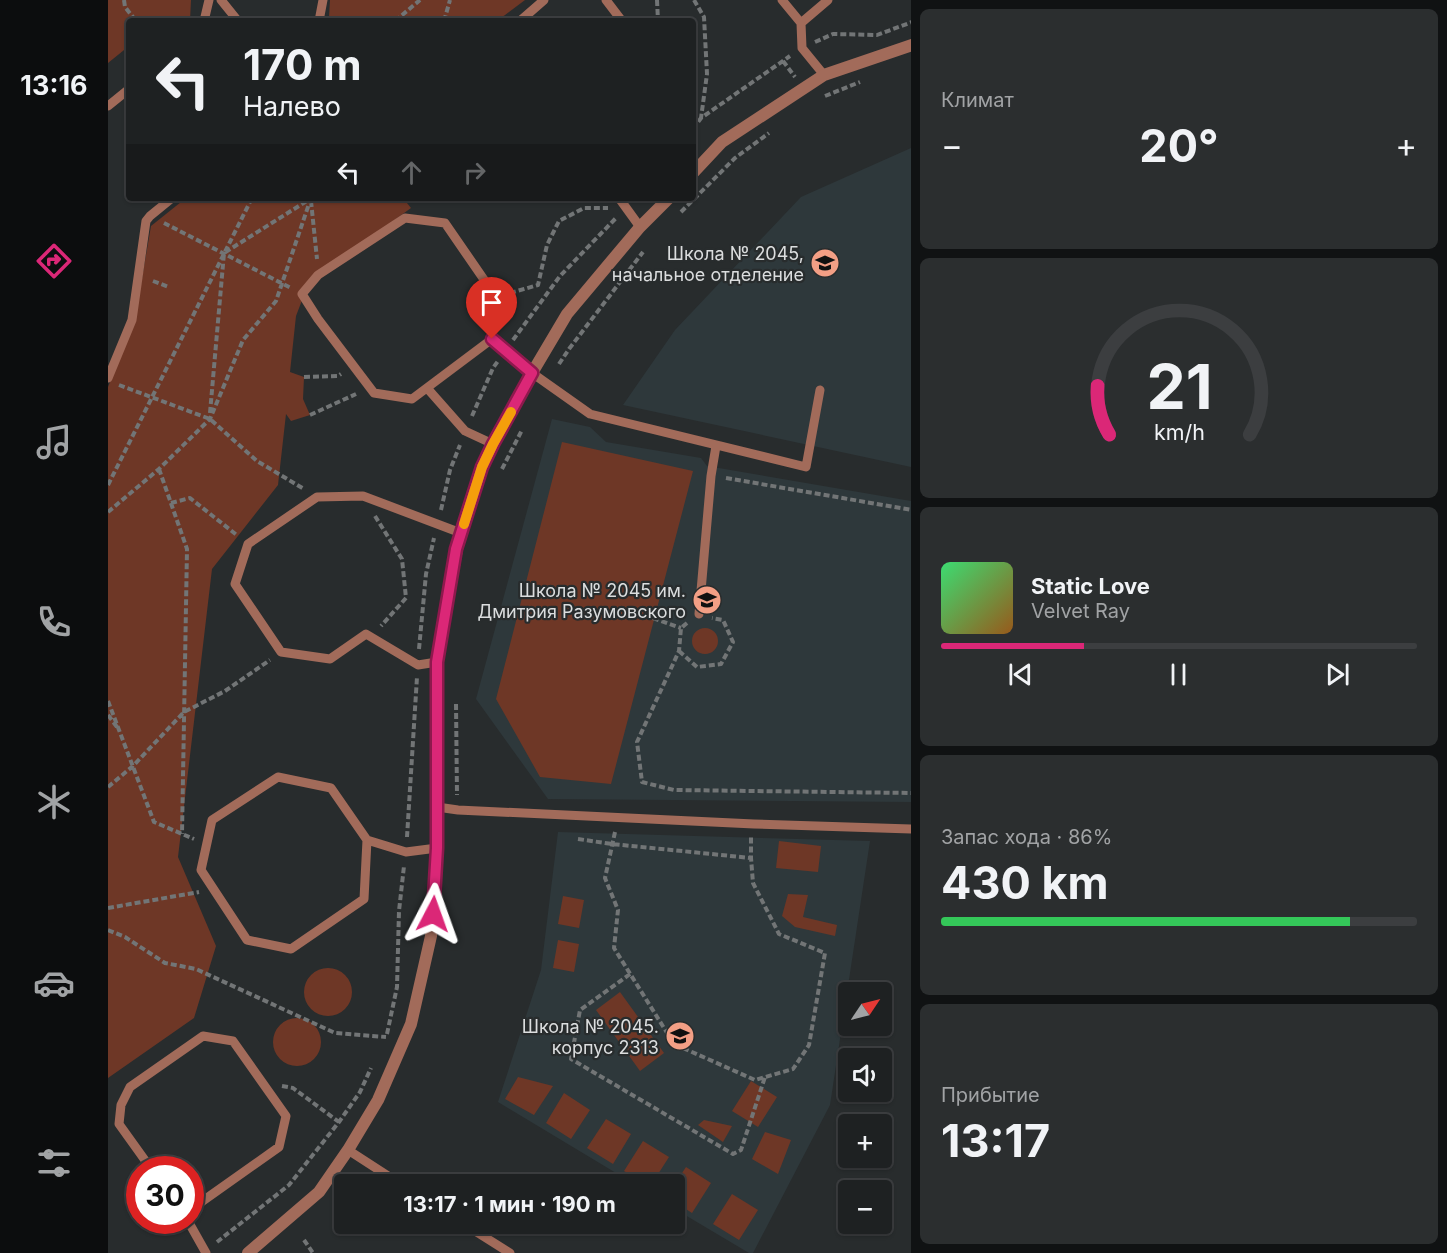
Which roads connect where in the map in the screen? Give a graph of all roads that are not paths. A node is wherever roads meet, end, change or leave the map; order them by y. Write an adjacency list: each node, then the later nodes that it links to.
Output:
1 (209, 0): 8 (lane)
2 (221, 0): 9 (lane)
3 (323, 0): 10 (lane)
4 (544, 0): 11 (lane)
5 (606, 0): 12 (lane)
6 (782, 0): 13 (lane)
7 (828, 0): 13 (lane)
8 (205, 18)
9 (235, 18)
10 (320, 18)
11 (523, 18)
12 (620, 18)
13 (801, 23): 15 (lane)
14 (911, 45): 15 (street)
15 (824, 75): 18 (street)
16 (126, 91): 17 (lane)
17 (108, 106)
18 (696, 170)
19 (168, 201): 25 (lane)
20 (622, 201): 22 (lane)
21 (666, 201): 22 (street)
22 (640, 227): 24 (street)
23 (492, 339): 24 (lane); 26 (lane); 26 (lane)
24 (532, 373): 28 (street); 29 (lane)
25 (108, 378)
26 (428, 388): 28 (lane)
27 (820, 390): 29 (lane)
28 (493, 444): 30 (street)
29 (716, 446): 31 (lane)
30 (461, 533): 32 (street); 32 (lane)
31 (699, 614)
32 (437, 662): 33 (street)
33 (437, 807): 34 (lane); 36 (street)
34 (911, 829)
35 (368, 840): 35 (lane); 36 (lane)
36 (437, 848): 37 (street)
37 (348, 1150): 39 (lane); 44 (street)
38 (142, 1156): 40 (lane)
39 (385, 1174)
40 (204, 1200)
41 (195, 1234): 43 (lane)
42 (480, 1234): 45 (lane)
43 (206, 1253)
44 (248, 1253)
45 (510, 1253)

